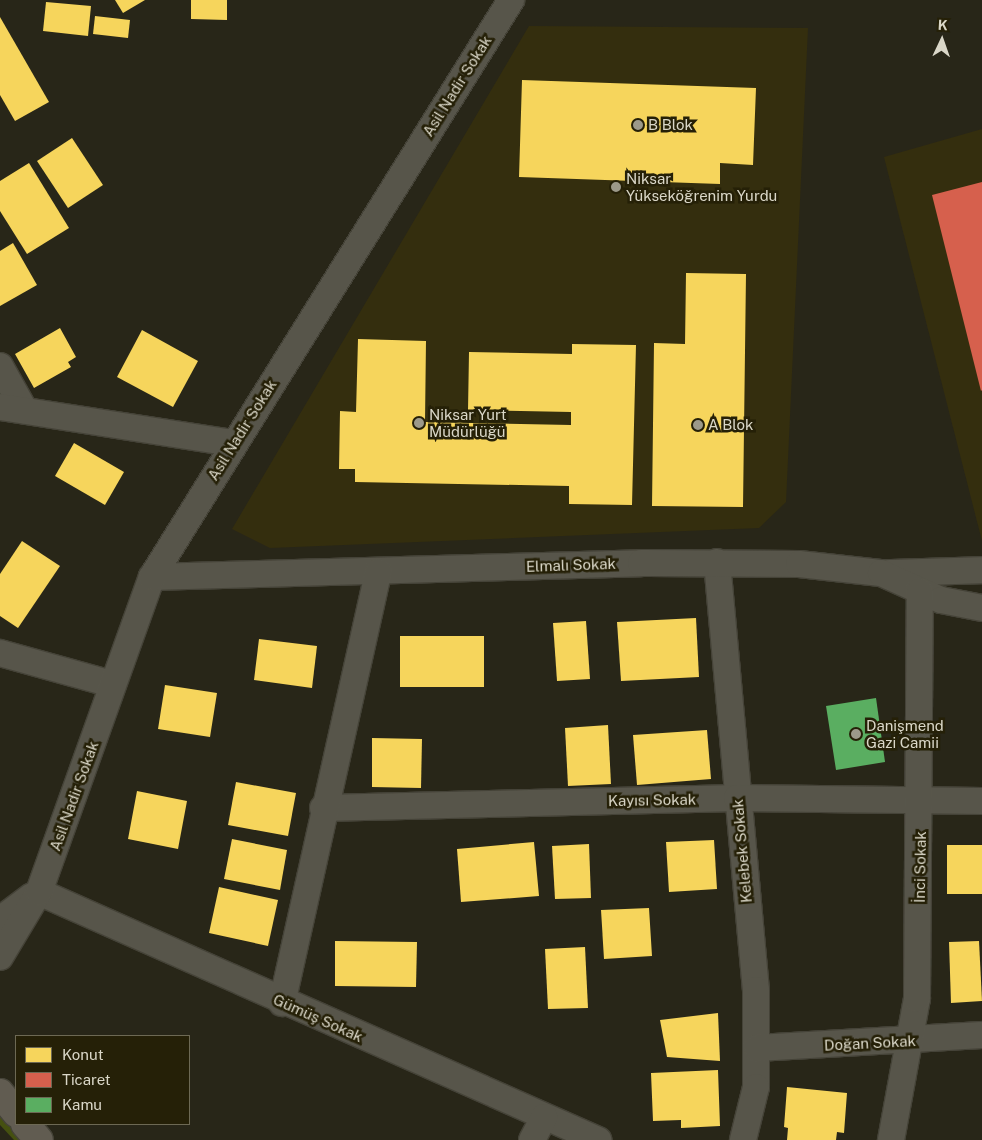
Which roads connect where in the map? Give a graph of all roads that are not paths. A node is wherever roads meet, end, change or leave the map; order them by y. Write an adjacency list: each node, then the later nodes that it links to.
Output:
1 (512, 0): 4 (street, Asil Nadir Sokak)
2 (0, 366): 3 (street)
3 (12, 409): 4 (street)
4 (233, 443): 9 (street, Asil Nadir Sokak)
5 (717, 562): 7 (street, Elmalı Sokak); 8 (street, Elmalı Sokak); 14 (street, Kelebek Sokak)
6 (982, 570): 8 (street)
7 (378, 572): 9 (street, Elmalı Sokak); 17 (street)
8 (881, 574): 10 (street, Elmalı Sokak)
9 (152, 577): 13 (street, Asil Nadir Sokak)
10 (920, 591): 11 (street, Elmalı Sokak); 15 (street, İnci Sokak)
11 (982, 608)
12 (0, 653): 13 (street)
13 (112, 684): 18 (street, Asil Nadir Sokak)
14 (737, 798): 15 (street, Kayısı Sokak); 17 (street, Kayısı Sokak); 24 (street, Kelebek Sokak)
15 (922, 800): 16 (street, Kayısı Sokak); 23 (street, İnci Sokak)
16 (982, 801)
17 (323, 808): 21 (street)
18 (39, 892): 19 (street); 20 (street, Asil Nadir Sokak); 21 (street, Gümüş Sokak)
19 (0, 920)
20 (0, 958)
21 (282, 1003): 27 (street, Gümüş Sokak)
22 (982, 1035): 23 (street, Doğan Sokak)
23 (911, 1042): 24 (street, Doğan Sokak); 33 (street, İnci Sokak)
24 (757, 1048): 32 (street, Kelebek Sokak)
25 (0, 1093): 26 (main road)
26 (15, 1112)
27 (544, 1117): 30 (street); 31 (street, Gümüş Sokak)
28 (26, 1125): 29 (main road)
29 (39, 1140)
30 (532, 1140)
31 (598, 1140)
32 (744, 1140)
33 (891, 1140)

